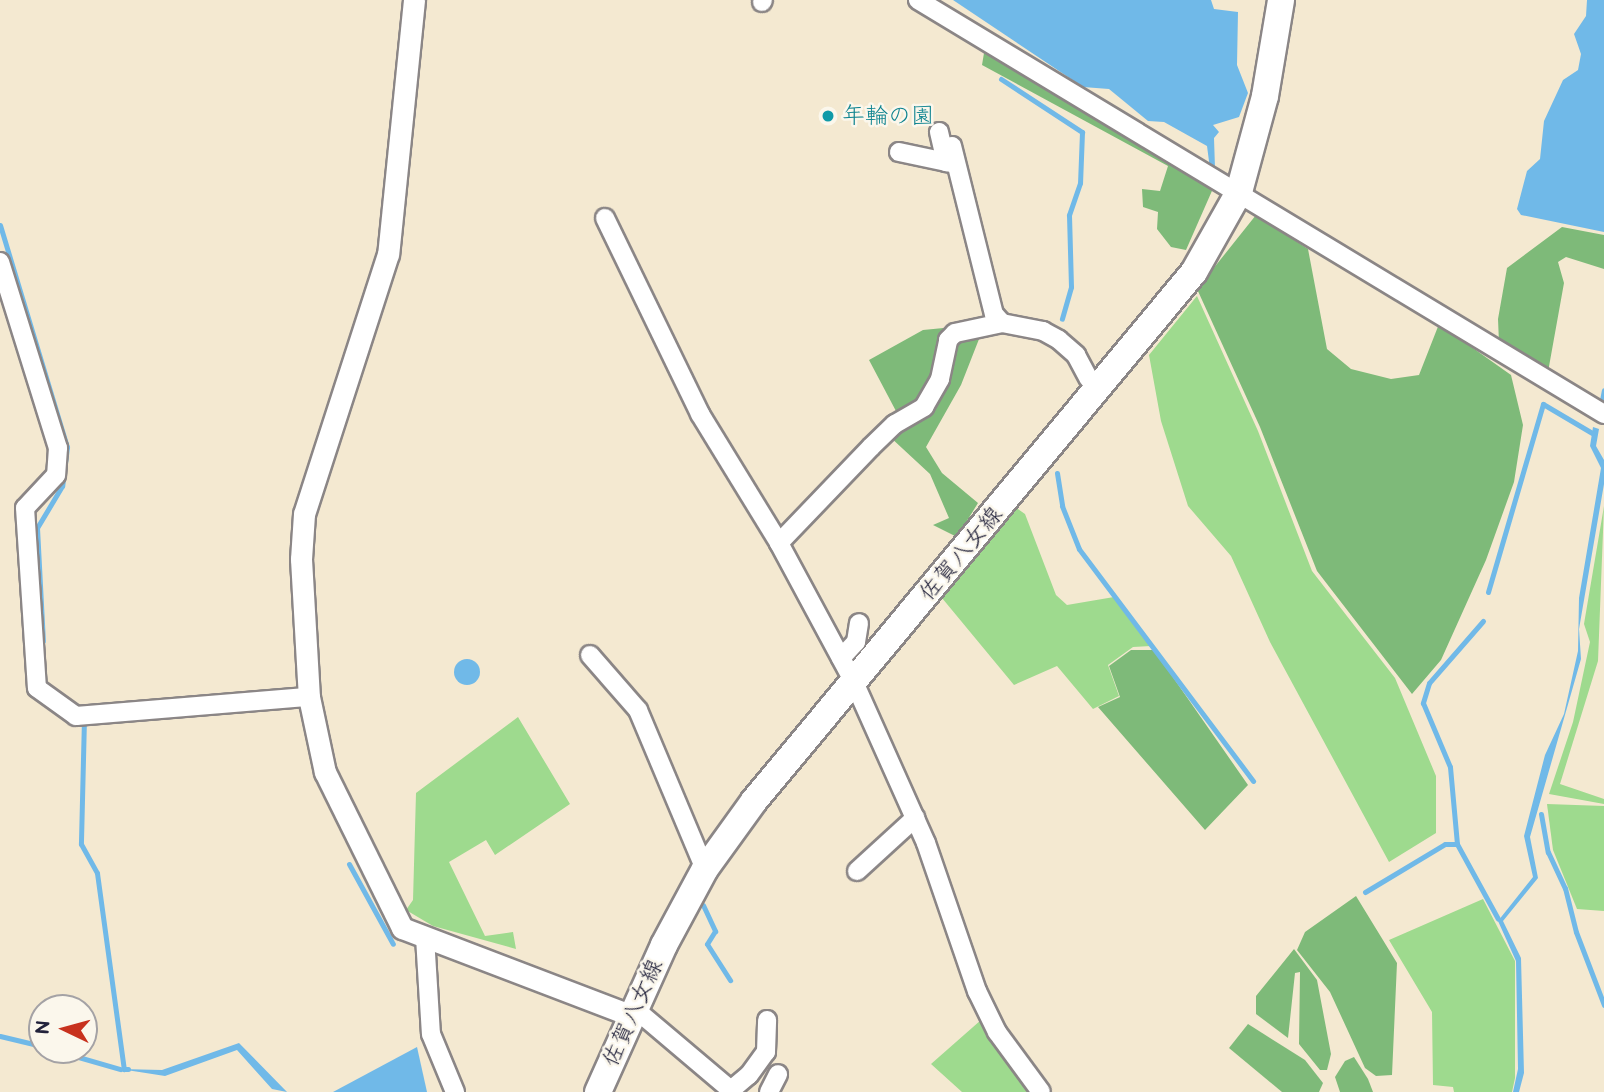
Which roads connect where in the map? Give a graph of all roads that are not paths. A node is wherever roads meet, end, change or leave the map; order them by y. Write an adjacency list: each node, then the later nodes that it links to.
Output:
1 (414, 0): 18 (street)
2 (918, 0): 7 (street)
3 (1281, 0): 7 (main road, 佐賀八女線)
4 (939, 132): 6 (street)
5 (899, 152): 6 (street)
6 (951, 157): 10 (street)
7 (1239, 192): 12 (street); 17 (main road, 佐賀八女線)
8 (605, 218): 13 (street)
9 (0, 262): 18 (street)
10 (1002, 323): 11 (street); 13 (street)
11 (1089, 379)
12 (1604, 414)
13 (779, 542): 16 (street)
14 (859, 622): 16 (street)
15 (590, 655): 20 (street)
16 (841, 658): 17 (street)
17 (854, 682): 19 (street); 20 (main road, 佐賀八女線)
18 (309, 697): 22 (street)
19 (915, 818): 21 (street); 30 (street)
20 (705, 869): 23 (main road, 佐賀八女線)
21 (857, 871)
22 (425, 937): 23 (street); 27 (street)
23 (633, 1013): 26 (street); 28 (main road, 佐賀八女線)
24 (767, 1020): 26 (street)
25 (778, 1074): 29 (street)
26 (733, 1091)
27 (455, 1092)
28 (598, 1092)
29 (769, 1092)
30 (1041, 1092)

